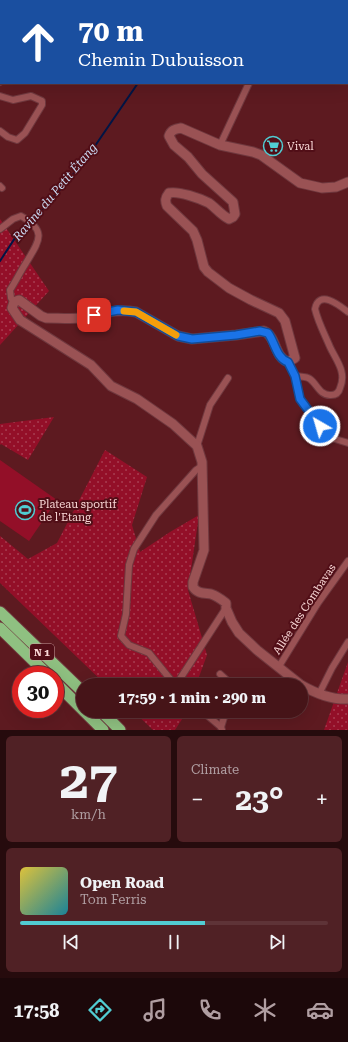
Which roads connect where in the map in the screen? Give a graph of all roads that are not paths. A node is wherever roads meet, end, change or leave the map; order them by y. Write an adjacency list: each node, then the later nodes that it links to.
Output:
1 (249, 84): 4 (street)
2 (0, 96): 3 (street)
3 (0, 131)
4 (220, 145): 5 (main road); 9 (main road)
5 (348, 182)
6 (0, 228): 7 (street)
7 (14, 302): 9 (main road); 13 (main road)
8 (348, 312): 10 (street)
9 (288, 362): 10 (street)
10 (295, 376): 12 (street)
11 (228, 378): 13 (street)
12 (348, 443)
13 (197, 446): 14 (main road)
14 (202, 466): 16 (main road); 23 (street)
15 (348, 561): 21 (street, Allée des Combavas)
16 (226, 608): 21 (main road); 24 (street)
17 (0, 612): 27 (highway, N 1)
18 (0, 628): 20 (highway, N 1)
19 (348, 642): 30 (street)
20 (39, 666)
21 (278, 668): 26 (main road)
22 (220, 674): 25 (street)
23 (169, 678)
24 (180, 678)
25 (224, 678)
26 (292, 678)
27 (76, 685)
28 (308, 688): 30 (main road)
29 (64, 691): 32 (highway)
30 (319, 694): 31 (main road)
31 (348, 699)
32 (76, 702)
33 (92, 718): 38 (highway)
34 (108, 718): 39 (highway)
35 (209, 718): 37 (street)
36 (224, 718): 37 (street)
37 (221, 729)
38 (104, 730)
39 (120, 730)

